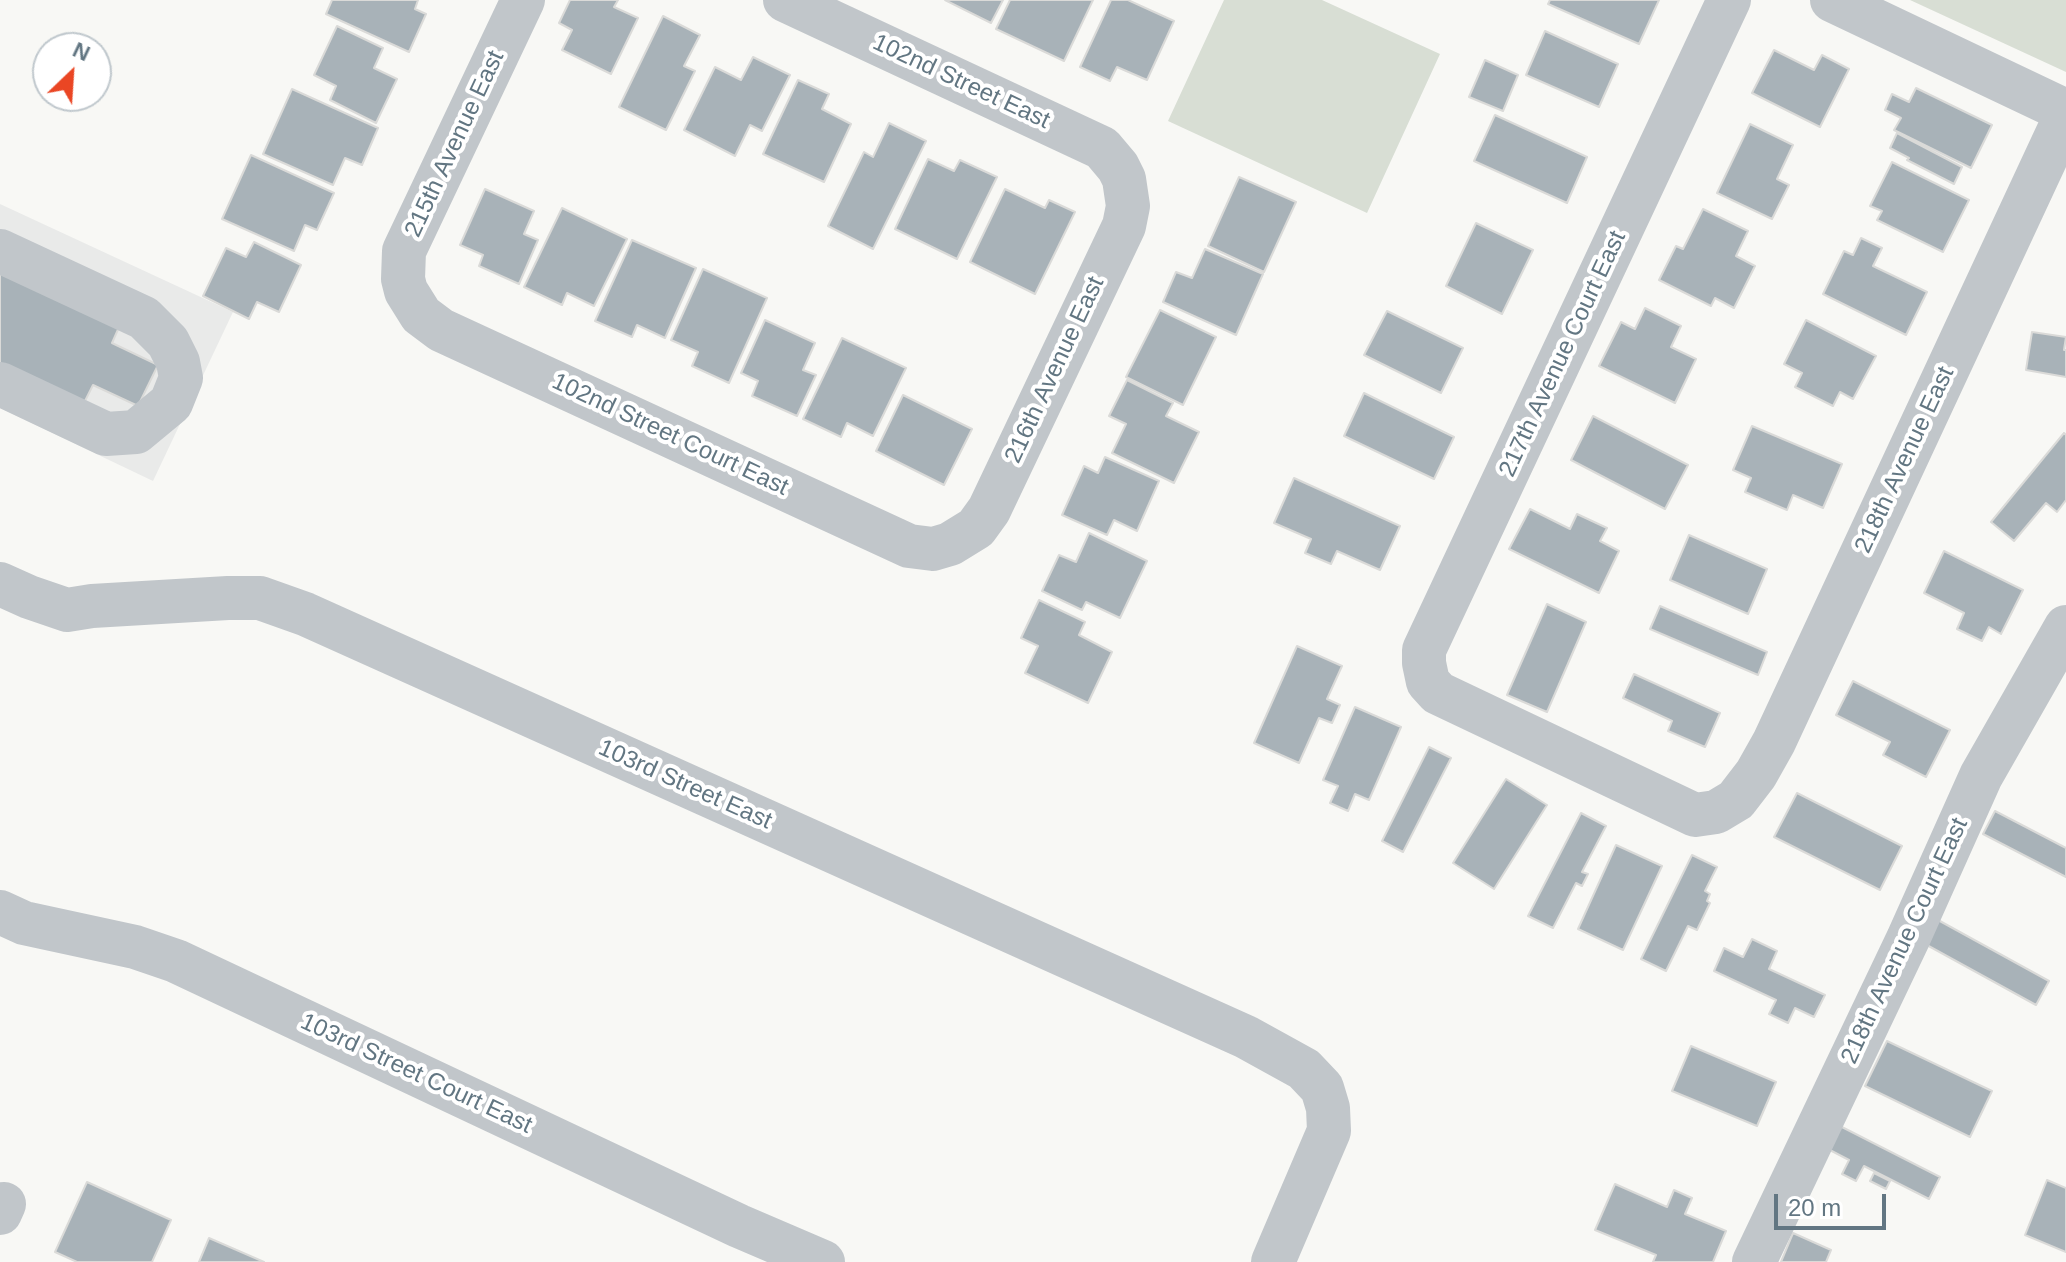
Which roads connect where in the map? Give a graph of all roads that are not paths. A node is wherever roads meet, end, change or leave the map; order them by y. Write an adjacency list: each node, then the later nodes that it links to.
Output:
1 (523, 0): 8 (street, 215th Avenue East)
2 (785, 0): 6 (street, 102nd Street East)
3 (1729, 0): 13 (street, 217th Avenue Court East)
4 (1832, 0): 5 (street)
5 (2066, 113): 13 (street, 218th Avenue East)
6 (1124, 179): 10 (street, 216th Avenue East)
7 (0, 251): 9 (street)
8 (406, 291): 10 (street, 102nd Street Court East)
9 (0, 384)
10 (950, 544)
11 (0, 584): 16 (street, 103rd Street East)
12 (2066, 627): 17 (street, 218th Avenue Court East)
13 (1736, 800)
14 (0, 912): 15 (street, 103rd Street Court East)
15 (823, 1262)
16 (1273, 1262)
17 (1754, 1262)

